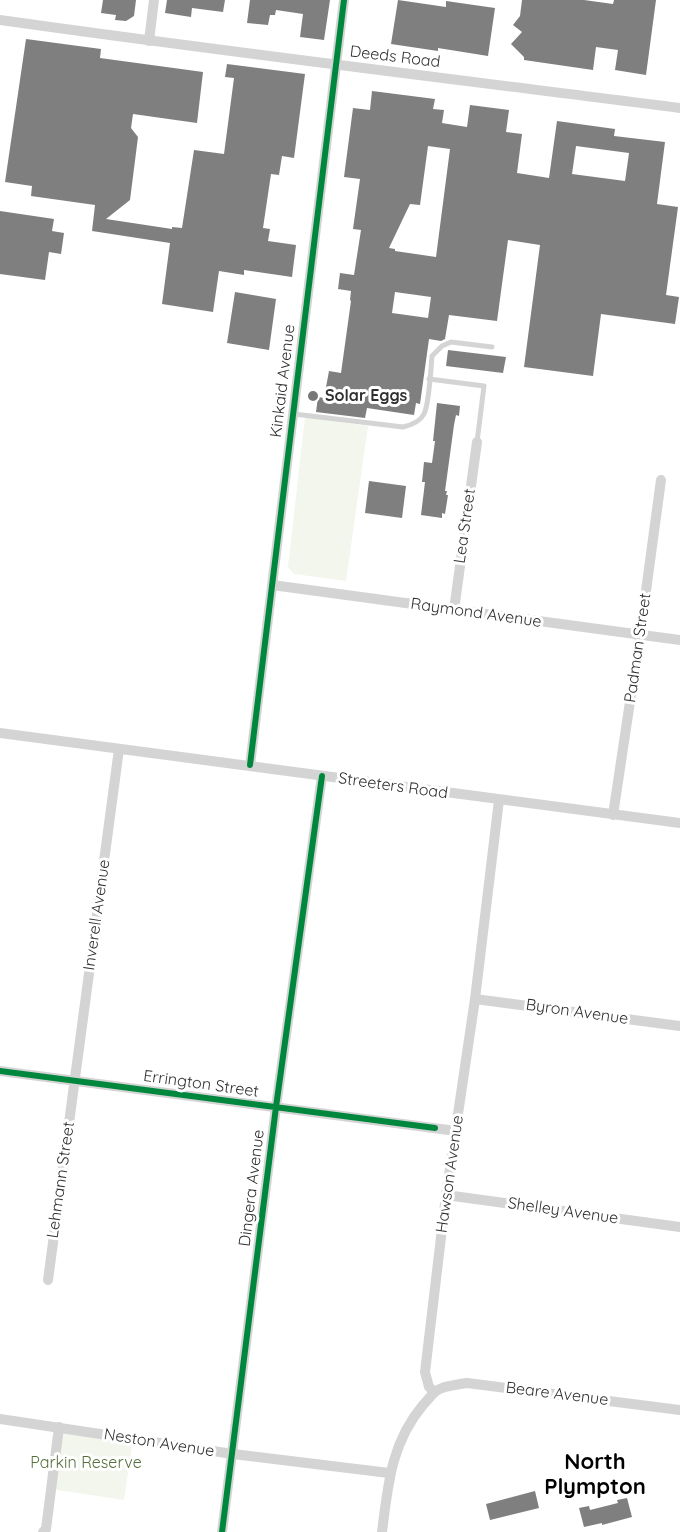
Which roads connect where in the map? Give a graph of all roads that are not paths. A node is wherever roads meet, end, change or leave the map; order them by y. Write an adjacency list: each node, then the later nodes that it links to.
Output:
1 (154, 0): 4 (street)
2 (344, 0): 5 (street, Kinkaid Avenue)
3 (0, 20): 4 (street, Deeds Road)
4 (149, 41): 5 (street, Deeds Road)
5 (336, 63): 6 (street, Deeds Road); 9 (street, Kinkaid Avenue)
6 (680, 108)
7 (492, 347): 8 (lane)
8 (429, 379): 9 (lane); 10 (lane)
9 (292, 414): 12 (street, Kinkaid Avenue)
10 (477, 442): 13 (street, Lea Street)
11 (661, 480): 14 (street, Padman Street)
12 (272, 585): 13 (street, Raymond Avenue); 18 (street, Kinkaid Avenue)
13 (454, 610): 14 (street, Raymond Avenue)
14 (640, 635): 15 (street, Raymond Avenue); 21 (street, Padman Street)
15 (680, 640)
16 (0, 733): 17 (street, Streeters Road)
17 (119, 748): 18 (street, Streeters Road); 26 (street, Inverell Avenue)
18 (250, 765): 19 (street, Streeters Road)
19 (322, 776): 20 (street, Streeters Road); 27 (street, Dingera Avenue)
20 (499, 800): 21 (street, Streeters Road); 23 (street, Hawson Avenue)
21 (613, 815): 22 (street, Streeters Road)
22 (680, 824)
23 (475, 999): 24 (street, Byron Avenue); 28 (street, Hawson Avenue)
24 (680, 1026)
25 (0, 1071): 26 (street, Errington Street)
26 (75, 1081): 27 (street, Errington Street); 31 (street, Lehmann Street)
27 (276, 1107): 28 (street, Errington Street); 36 (street, Dingera Avenue)
28 (456, 1131): 29 (street, Hawson Avenue)
29 (446, 1196): 30 (street, Shelley Avenue); 32 (street, Hawson Avenue)
30 (680, 1227)
31 (48, 1280)
32 (435, 1392): 33 (street, Beare Avenue); 37 (street)
33 (680, 1410)
34 (0, 1419): 35 (street, Neston Avenue)
35 (59, 1427): 36 (street, Neston Avenue); 38 (street)
36 (233, 1454): 37 (street, Neston Avenue); 39 (street, Dingera Avenue)
37 (390, 1473): 40 (street)
38 (43, 1532)
39 (222, 1532)
40 (382, 1532)

